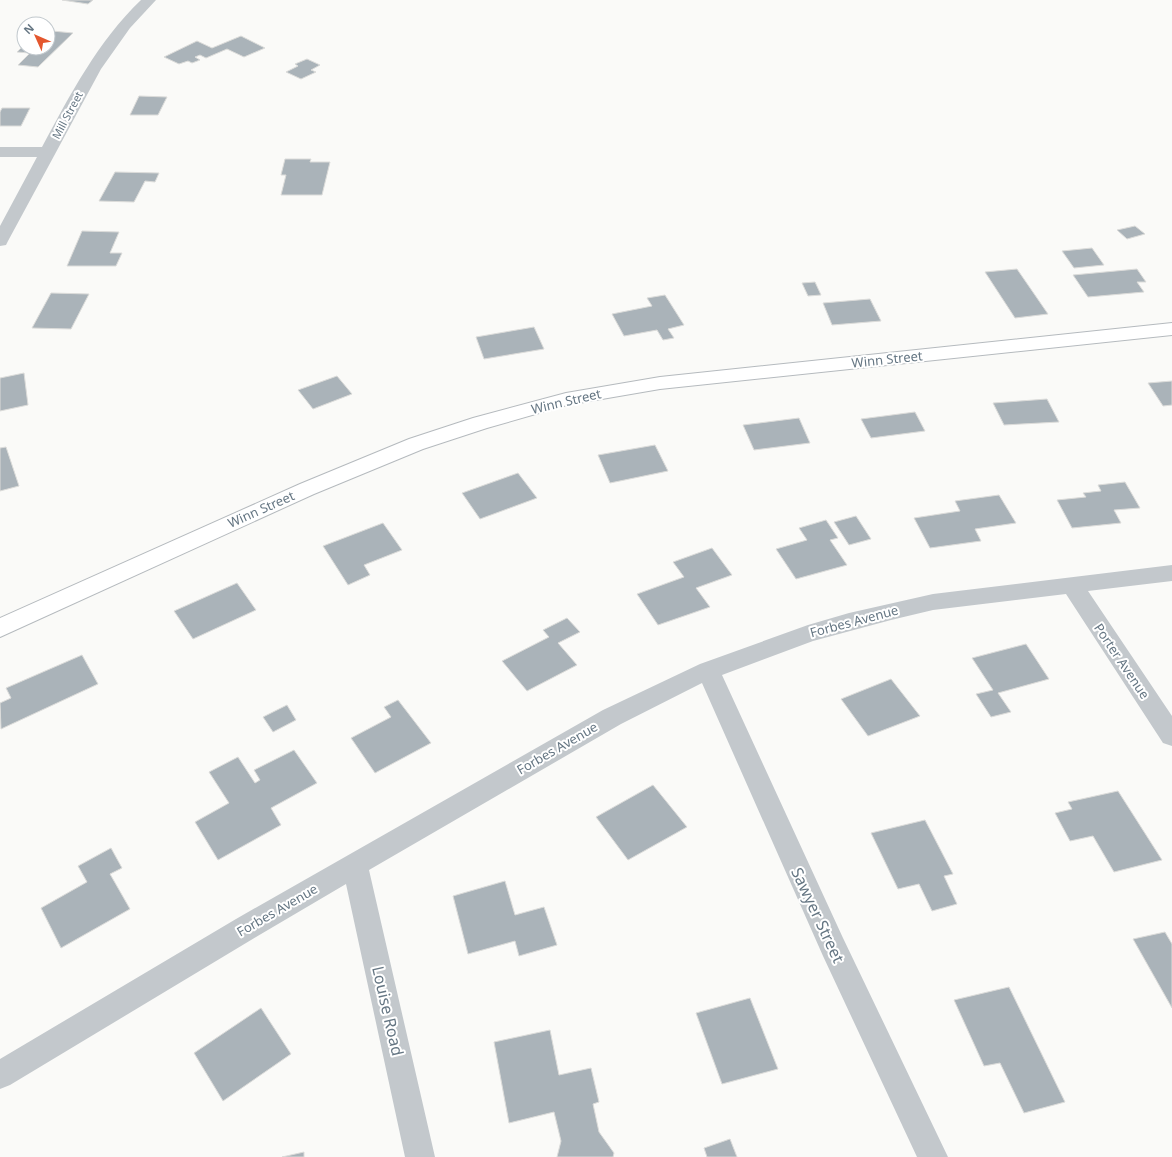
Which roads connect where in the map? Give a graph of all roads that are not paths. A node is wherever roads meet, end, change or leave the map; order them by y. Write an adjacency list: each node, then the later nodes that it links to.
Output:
1 (149, 0): 3 (street, Mill Street)
2 (0, 152): 3 (street)
3 (47, 152): 4 (street, Mill Street)
4 (0, 241)
5 (1172, 329): 8 (main road, Winn Street)
6 (1172, 573): 7 (street, Forbes Avenue)
7 (1072, 585): 9 (street, Forbes Avenue); 10 (street, Porter Avenue)
8 (0, 628)
9 (708, 670): 11 (street, Forbes Avenue); 14 (street, Sawyer Street)
10 (1172, 736)
11 (355, 865): 12 (street, Forbes Avenue); 13 (street, Louise Road)
12 (0, 1075)
13 (420, 1157)
14 (933, 1157)

